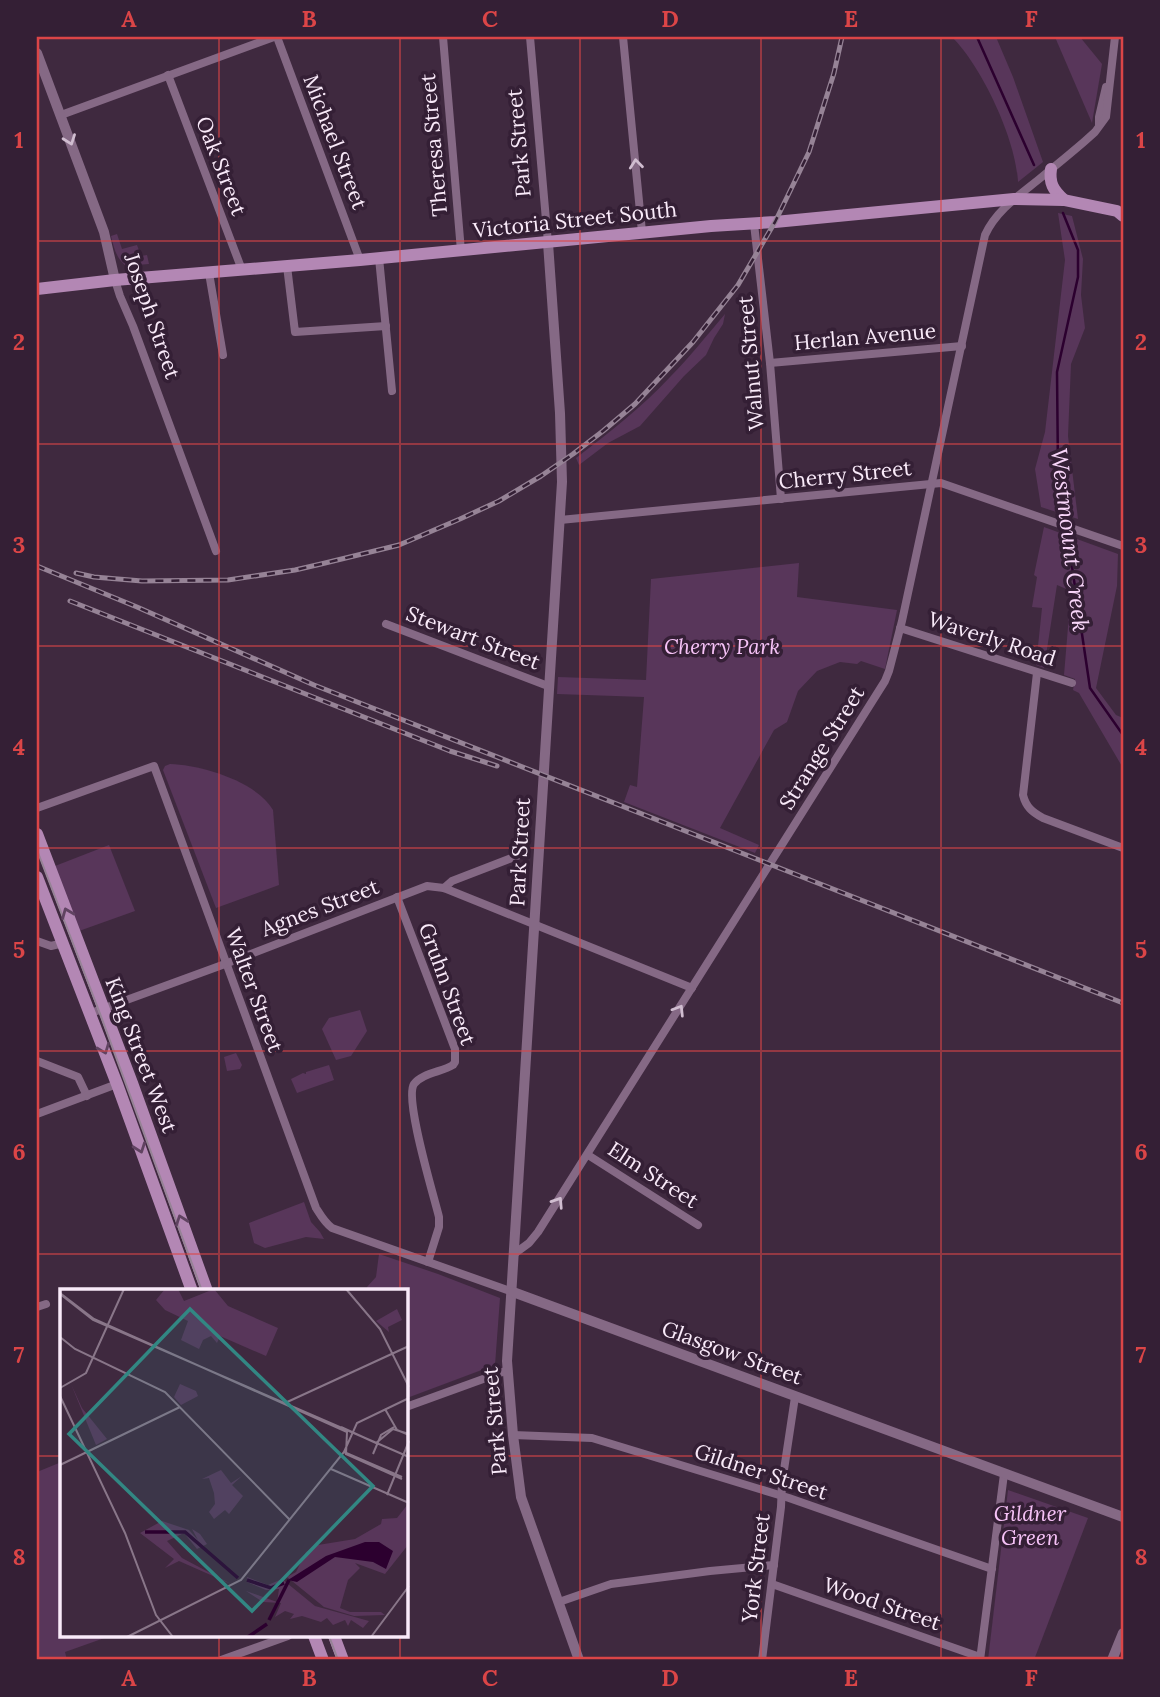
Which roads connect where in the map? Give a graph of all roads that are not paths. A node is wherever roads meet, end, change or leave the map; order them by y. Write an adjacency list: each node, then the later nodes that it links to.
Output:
1 (275, 37): 8 (street); 19 (street, Michael Street)
2 (443, 37): 17 (street, Theresa Street)
3 (530, 37): 16 (street, Park Street)
4 (623, 37): 15 (street, one-way to 4)
5 (1115, 37): 10 (street, Strange Street)
6 (37, 53): 7 (street, Joseph Street)
7 (40, 71): 9 (street, Joseph Street)
8 (168, 75): 9 (street); 21 (street, Oak Street)
9 (61, 115): 23 (street, Joseph Street, one-way to 23)
10 (1051, 169): 11 (street, Strange Street); 12 (main road)
11 (1014, 199): 12 (main road, Victoria Street South); 14 (main road, Victoria Street South); 26 (street, Strange Street)
12 (1064, 200): 13 (main road, Victoria Street South)
13 (1121, 212)
14 (754, 223): 15 (main road, Victoria Street South); 28 (street, Walnut Street)
15 (642, 232): 16 (main road, Victoria Street South)
16 (548, 243): 17 (main road, Victoria Street South); 32 (street, Park Street)
17 (461, 251): 18 (main road, Victoria Street South)
18 (379, 258): 19 (main road, Victoria Street South); 25 (street)
19 (360, 260): 20 (main road, Victoria Street South)
20 (286, 266): 21 (main road, Victoria Street South); 25 (street)
21 (242, 270): 22 (main road, Victoria Street South)
22 (209, 273): 23 (main road, Victoria Street South); 27 (street)
23 (115, 280): 24 (main road, Victoria Street South); 34 (street, Joseph Street)
24 (37, 289)
25 (386, 326): 29 (street)
26 (962, 346): 28 (street, Herlan Avenue); 30 (street, Strange Street)
27 (223, 355)
28 (771, 363): 31 (street, Walnut Street)
29 (392, 391)
30 (931, 484): 31 (street, Cherry Street); 33 (street, Cherry Street); 36 (street, Strange Street)
31 (780, 499): 32 (street, Cherry Street)
32 (560, 520): 39 (street, Park Street)
33 (1123, 546)
34 (216, 551)
35 (386, 624): 39 (street, Stewart Street)
36 (900, 628): 37 (street, Waverly Road); 51 (street, Strange Street)
37 (1037, 673): 38 (street, Waverly Road); 42 (street)
38 (1072, 683)
39 (548, 686): 47 (street, Park Street)
40 (37, 808): 50 (street, Walter Street)
41 (37, 834): 52 (main road, King Street West, one-way to 41)
42 (1123, 848)
43 (522, 854): 45 (street, Agnes Street)
44 (37, 877): 49 (main road, King Street West)
45 (444, 888): 46 (street, Agnes Street); 47 (street)
46 (397, 897): 50 (street, Agnes Street); 61 (street, Gruhn Street)
47 (535, 926): 51 (street); 60 (street, Park Street)
48 (37, 941): 49 (street)
49 (63, 943): 52 (main road, King Street West)
50 (225, 964): 52 (street, Agnes Street); 58 (street, Walter Street)
51 (692, 988): 57 (street, Strange Street, one-way to 51)
52 (97, 1012): 54 (main road, King Street West, one-way to 54); 63 (main road, King Street West, one-way to 52)
53 (37, 1061): 55 (street)
54 (117, 1084): 55 (street); 62 (main road, King Street West, one-way to 62)
55 (87, 1096): 56 (street)
56 (37, 1114)
57 (588, 1155): 59 (street, Elm Street); 60 (street, Strange Street, one-way to 57)
58 (327, 1224): 61 (street, Glasgow Street)
59 (698, 1225)
60 (514, 1254): 64 (street, Park Street)
61 (428, 1262): 64 (street, Glasgow Street)
62 (191, 1289)
63 (206, 1289)
64 (513, 1292): 67 (street, Park Street); 68 (street, Glasgow Street)
65 (46, 1304): 66 (street)
66 (37, 1307)
67 (508, 1370): 69 (street); 70 (street, Park Street)
68 (795, 1397): 71 (street, Glasgow Street); 72 (street, York Street)
69 (408, 1406)
70 (513, 1436): 72 (street, Gildner Street); 77 (street, Park Street)
71 (1004, 1474): 73 (street, Glasgow Street); 75 (street)
72 (782, 1496): 74 (street, York Street); 75 (street, Gildner Street)
73 (1123, 1517)
74 (774, 1565): 76 (street, York Street); 77 (street)
75 (992, 1569): 82 (street)
76 (772, 1584): 82 (street, Wood Street); 87 (street, York Street)
77 (559, 1602): 86 (street, Park Street)
78 (1123, 1633): 88 (street)
79 (282, 1638): 83 (street)
80 (315, 1638): 84 (main road)
81 (335, 1638): 85 (main road)
82 (980, 1659)
83 (220, 1660)
84 (323, 1660)
85 (343, 1660)
86 (579, 1660)
87 (762, 1660)
88 (1112, 1660)

